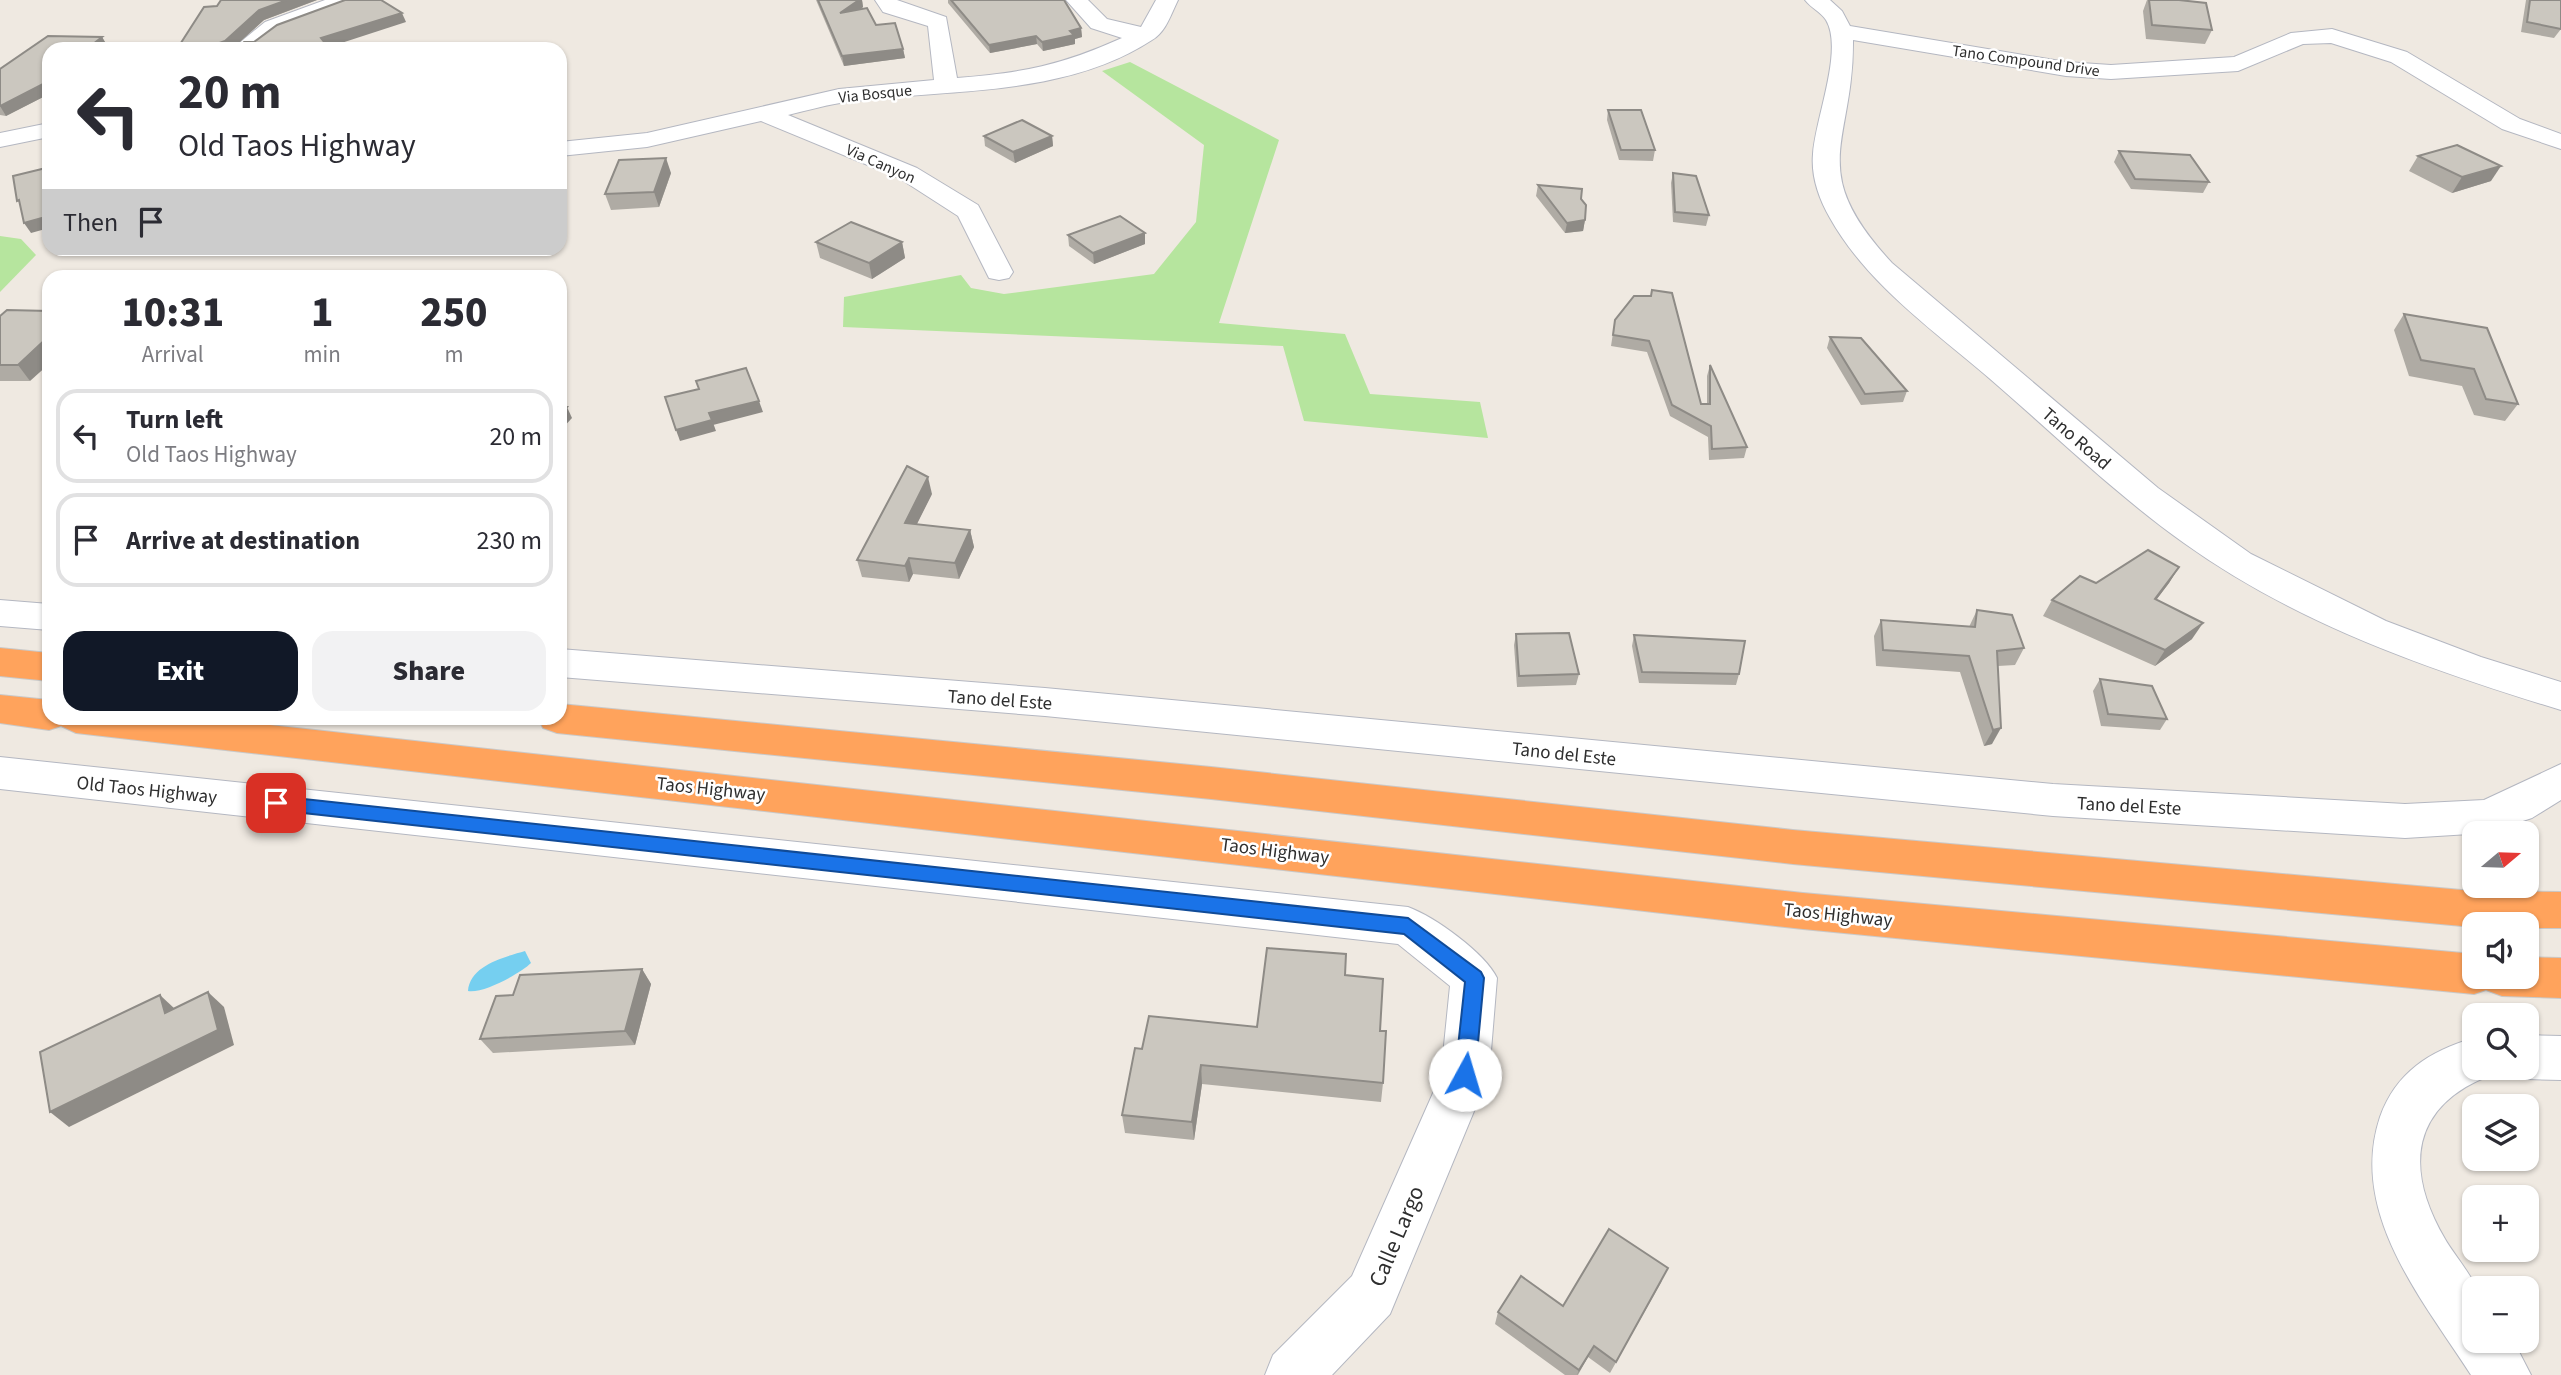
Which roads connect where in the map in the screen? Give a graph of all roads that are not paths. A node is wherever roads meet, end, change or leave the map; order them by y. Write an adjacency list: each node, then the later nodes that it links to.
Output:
1 (345, 0): 8 (street)
2 (886, 0): 9 (street)
3 (1077, 0): 7 (street)
4 (1167, 0): 7 (street)
5 (1816, 0): 6 (street)
6 (1840, 31): 13 (street, Tano Compound Drive); 21 (street, Tano Road)
7 (1146, 35): 9 (street, Via Bosque)
8 (253, 42)
9 (946, 86): 10 (street, Via Bosque)
10 (764, 114): 14 (street, Via Bosque); 15 (street, Via Canyon)
11 (42, 131): 12 (street)
12 (0, 140)
13 (2561, 142)
14 (567, 148)
15 (999, 272)
16 (0, 613): 17 (street)
17 (42, 616)
18 (0, 662): 20 (highway)
19 (567, 664): 27 (street, Tano del Este)
20 (42, 666)
21 (2561, 696)
22 (0, 709): 23 (highway)
23 (42, 714)
24 (567, 719): 28 (highway)
25 (139, 725): 29 (highway, Taos Highway)
26 (0, 773): 35 (street, Old Taos Highway)
27 (2561, 780)
28 (2561, 910)
29 (2462, 973)
30 (2539, 977): 31 (highway)
31 (2561, 978)
32 (2539, 1057): 33 (street)
33 (2561, 1058)
34 (2462, 1065): 36 (street)
35 (1465, 1075): 38 (street, Calle Largo)
36 (2462, 1314)
37 (2489, 1353): 39 (street)
38 (1293, 1375)
39 (2503, 1375)

